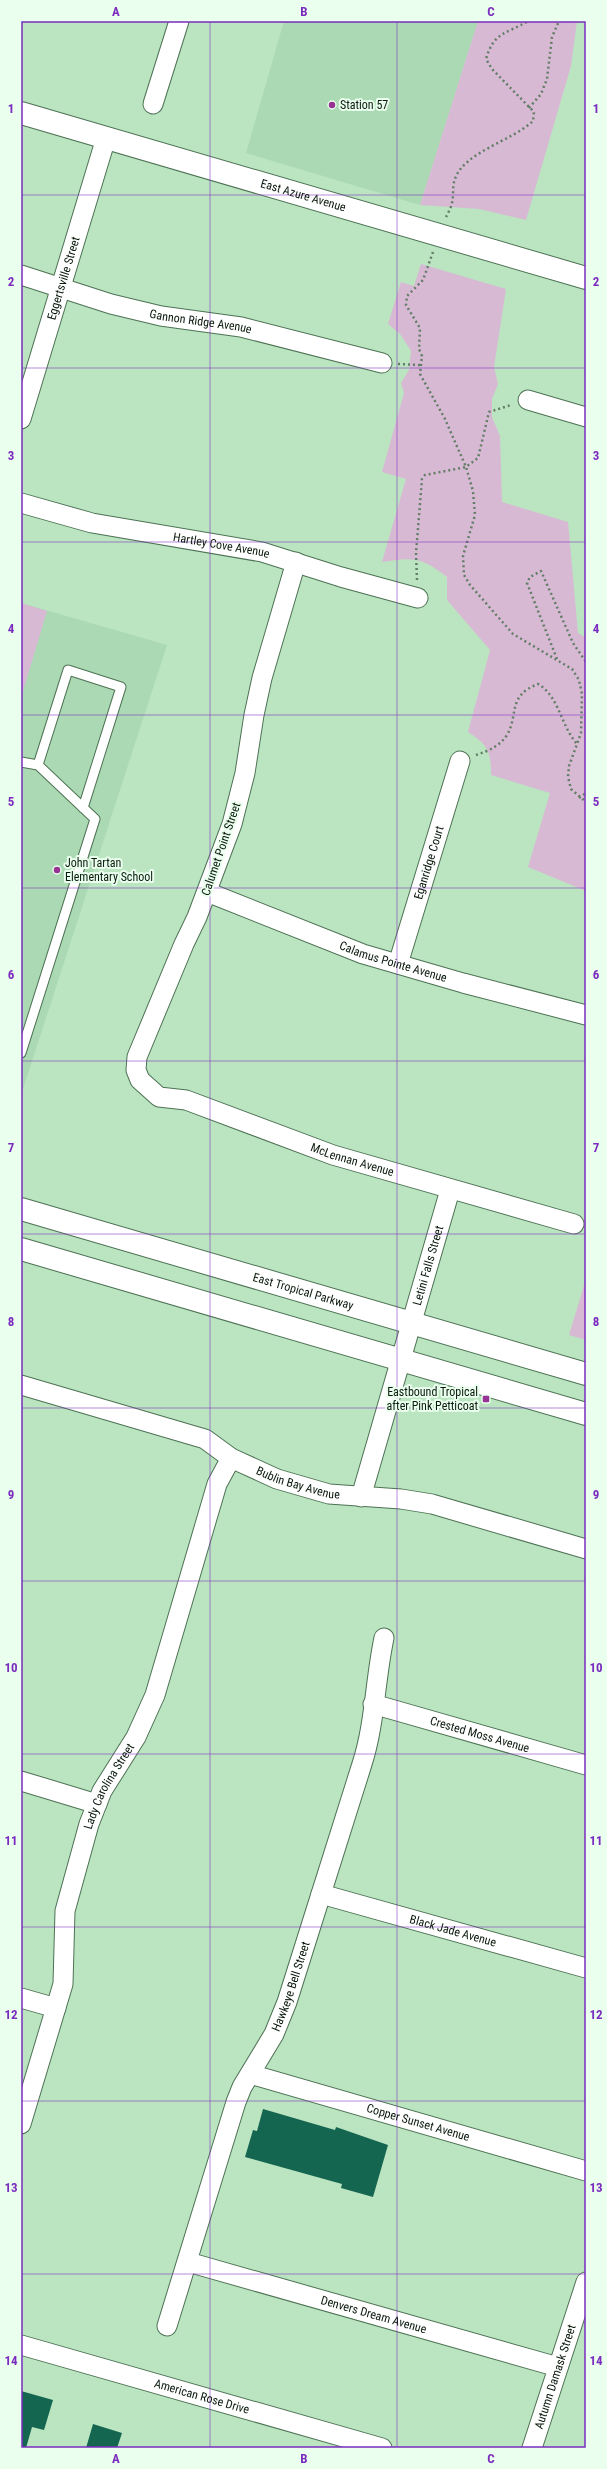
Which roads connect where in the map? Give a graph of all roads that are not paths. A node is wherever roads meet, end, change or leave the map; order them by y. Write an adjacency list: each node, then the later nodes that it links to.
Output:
1 (179, 21): 2 (street)
2 (153, 104)
3 (21, 113): 4 (main road, East Azure Avenue)
4 (106, 138): 6 (main road, East Azure Avenue); 7 (street, Eggertsville Street)
5 (21, 275): 7 (street, Gannon Ridge Avenue)
6 (586, 278)
7 (61, 288): 8 (street, Gannon Ridge Avenue); 11 (street, Eggertsville Street)
8 (382, 363)
9 (528, 400): 10 (street)
10 (586, 417)
11 (21, 419)
12 (21, 502): 13 (street, Hartley Cove Avenue)
13 (296, 562): 14 (street, Hartley Cove Avenue); 19 (street, Calumet Point Street)
14 (418, 598)
15 (460, 760): 20 (street, Eganridge Court)
16 (21, 762): 17 (lane)
17 (38, 765): 18 (lane); 18 (lane)
18 (84, 808): 22 (lane)
19 (206, 892): 20 (street, Calamus Pointe Avenue); 23 (street, Calumet Point Street)
20 (398, 964): 21 (street, Calamus Pointe Avenue)
21 (586, 1015)
22 (21, 1053)
23 (140, 1080): 24 (street, McLennan Avenue)
24 (450, 1190): 26 (street, McLennan Avenue); 28 (street, Letini Falls Street)
25 (21, 1208): 28 (main road, East Tropical Parkway)
26 (574, 1224)
27 (21, 1249): 28 (main road, East Tropical Parkway)
28 (407, 1341): 29 (main road, East Tropical Parkway); 31 (main road, East Tropical Parkway); 33 (street, Letini Falls Street)
29 (586, 1374)
30 (21, 1385): 32 (street, Bublin Bay Avenue)
31 (586, 1414)
32 (231, 1458): 33 (street, Bublin Bay Avenue); 39 (street, Lady Carolina Street)
33 (361, 1497): 34 (street, Bublin Bay Avenue)
34 (586, 1549)
35 (384, 1638): 36 (street, Hawkeye Bell Street)
36 (373, 1704): 37 (street, Crested Moss Avenue); 40 (street, Hawkeye Bell Street)
37 (586, 1765)
38 (21, 1781): 39 (street)
39 (97, 1804): 43 (street, Lady Carolina Street)
40 (321, 1894): 41 (street, Black Jade Avenue); 44 (street, Hawkeye Bell Street)
41 (586, 1968)
42 (21, 1998): 43 (street)
43 (56, 2008): 45 (street, Lady Carolina Street)
44 (250, 2074): 46 (street, Copper Sunset Avenue); 47 (street, Hawkeye Bell Street)
45 (21, 2124)
46 (586, 2170)
47 (188, 2262): 49 (street, Hawkeye Bell Street); 51 (street, Denvers Dream Avenue)
48 (586, 2282): 51 (street, Autumn Damask Street)
49 (167, 2326)
50 (21, 2345): 52 (street, American Rose Drive)
51 (558, 2368): 53 (street, Autumn Damask Street)
52 (382, 2448)
53 (532, 2448)

